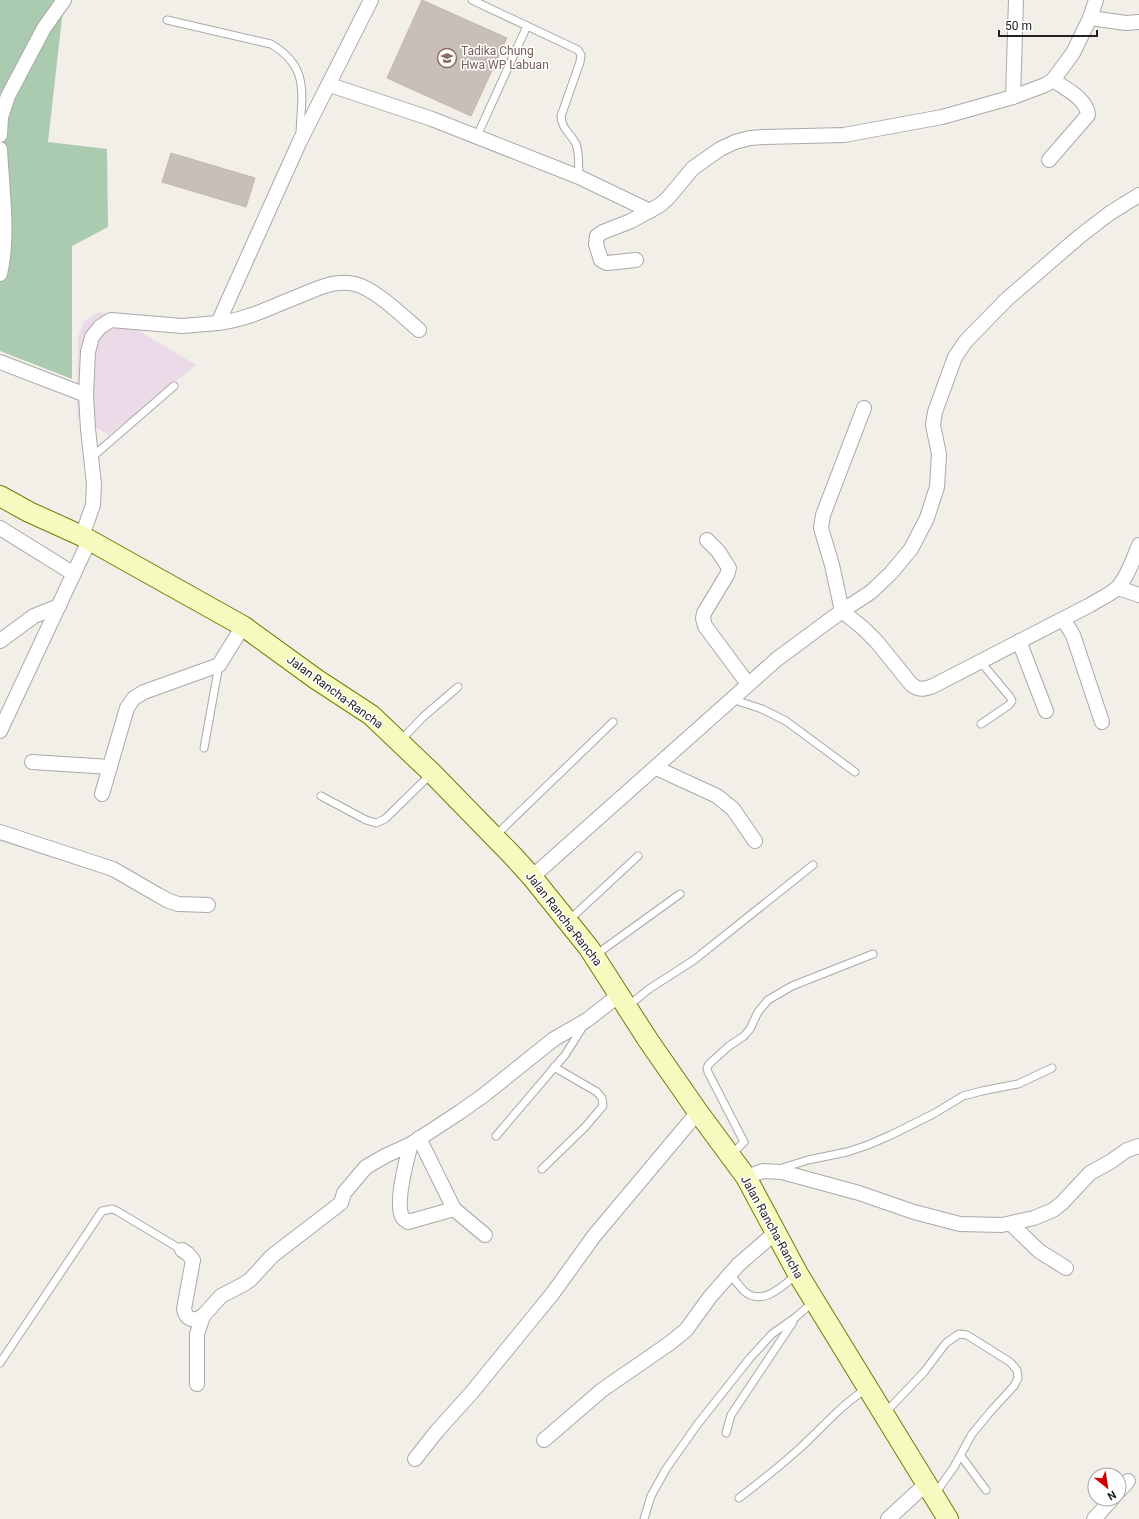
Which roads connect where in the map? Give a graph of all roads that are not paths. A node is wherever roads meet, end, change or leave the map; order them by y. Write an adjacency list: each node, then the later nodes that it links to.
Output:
1 (64, 0): 13 (street)
2 (371, 0): 11 (street)
3 (472, 0): 9 (lane)
4 (1016, 0): 12 (street)
5 (1096, 0): 6 (street)
6 (1090, 18): 8 (street); 10 (street)
7 (167, 20): 15 (lane)
8 (1139, 22)
9 (527, 26): 14 (lane); 18 (lane)
10 (1053, 80): 12 (street); 17 (street)
11 (330, 85): 14 (street); 15 (street)
12 (1013, 97): 20 (street)
13 (0, 135)
14 (477, 136): 18 (street)
15 (299, 143): 23 (street)
16 (0, 149): 22 (street)
17 (1049, 160)
18 (578, 177): 20 (street)
19 (1139, 195): 39 (street)
20 (650, 210): 21 (street)
21 (636, 260)
22 (0, 274)
23 (218, 323): 24 (street); 27 (street)
24 (419, 330)
25 (0, 362): 27 (street)
26 (174, 386): 29 (lane)
27 (86, 394): 29 (street)
28 (864, 408): 39 (street)
29 (91, 458): 32 (street)
30 (0, 496): 32 (main road, Jalan Rancha-Rancha)
31 (0, 528): 35 (street)
32 (86, 539): 35 (street); 41 (main road, Jalan Rancha-Rancha)
33 (707, 540): 46 (street)
34 (1139, 545): 36 (street)
35 (74, 574): 38 (street)
36 (1118, 588): 37 (street); 40 (street)
37 (1139, 595)
38 (59, 606): 42 (street); 53 (street)
39 (842, 611): 44 (street); 46 (street)
40 (1063, 619): 43 (street); 51 (street)
41 (243, 626): 45 (street); 54 (main road, Jalan Rancha-Rancha)
42 (0, 641)
43 (1019, 641): 44 (street); 49 (street)
44 (980, 661): 52 (lane)
45 (219, 665): 55 (lane); 57 (street)
46 (748, 684): 48 (street)
47 (458, 687): 54 (lane)
48 (732, 699): 58 (street); 59 (lane)
49 (1046, 711)
50 (613, 722): 64 (lane)
51 (1102, 722)
52 (981, 724)
53 (0, 731)
54 (400, 741): 60 (main road, Jalan Rancha-Rancha)
55 (204, 748)
56 (32, 762): 57 (street)
57 (110, 767): 61 (street)
58 (656, 768): 65 (street); 68 (street)
59 (855, 772)
60 (432, 773): 62 (lane); 64 (main road, Jalan Rancha-Rancha)
61 (102, 794)
62 (321, 796)
63 (0, 832): 70 (street)
64 (494, 837): 68 (main road, Jalan Rancha-Rancha)
65 (755, 841)
66 (638, 856): 71 (lane)
67 (812, 865): 74 (lane)
68 (532, 877): 71 (main road, Jalan Rancha-Rancha)
69 (680, 894): 73 (lane)
70 (208, 905)
71 (568, 922): 73 (main road, Jalan Rancha-Rancha)
72 (873, 954): 82 (lane)
73 (594, 956): 74 (main road, Jalan Rancha-Rancha)
74 (623, 1001): 75 (street); 78 (main road, Jalan Rancha-Rancha)
75 (587, 1020): 76 (lane); 80 (street)
76 (554, 1067): 79 (lane); 83 (lane)
77 (1052, 1068): 84 (lane)
78 (698, 1112): 82 (main road, Jalan Rancha-Rancha); 104 (street)
79 (496, 1136)
80 (415, 1141): 86 (street); 86 (street); 95 (street)
81 (1139, 1146): 87 (street)
82 (730, 1156): 85 (main road, Jalan Rancha-Rancha)
83 (542, 1169)
84 (772, 1171): 85 (street); 87 (street)
85 (746, 1177): 88 (main road, Jalan Rancha-Rancha)
86 (454, 1209): 89 (street)
87 (1011, 1224): 91 (street)
88 (776, 1232): 92 (street); 93 (main road, Jalan Rancha-Rancha)
89 (485, 1235)
90 (182, 1250): 95 (street); 97 (lane)
91 (1066, 1268)
92 (730, 1274): 93 (lane); 102 (street)
93 (798, 1274): 94 (main road, Jalan Rancha-Rancha)
94 (814, 1300): 96 (lane); 99 (main road, Jalan Rancha-Rancha)
95 (203, 1316): 98 (street)
96 (796, 1317): 101 (lane); 109 (lane)
97 (0, 1363)
98 (197, 1384)
99 (868, 1388): 100 (main road, Jalan Rancha-Rancha); 107 (lane)
100 (884, 1414): 103 (lane); 105 (main road, Jalan Rancha-Rancha)
101 (726, 1433)
102 (544, 1440)
103 (961, 1456): 105 (lane); 106 (lane)
104 (415, 1459)
105 (930, 1490): 110 (street); 111 (main road, Jalan Rancha-Rancha)
106 (986, 1490)
107 (739, 1498)
108 (1105, 1507): 112 (street)
109 (644, 1519)
110 (888, 1519)
111 (948, 1519)
112 (1094, 1519)

